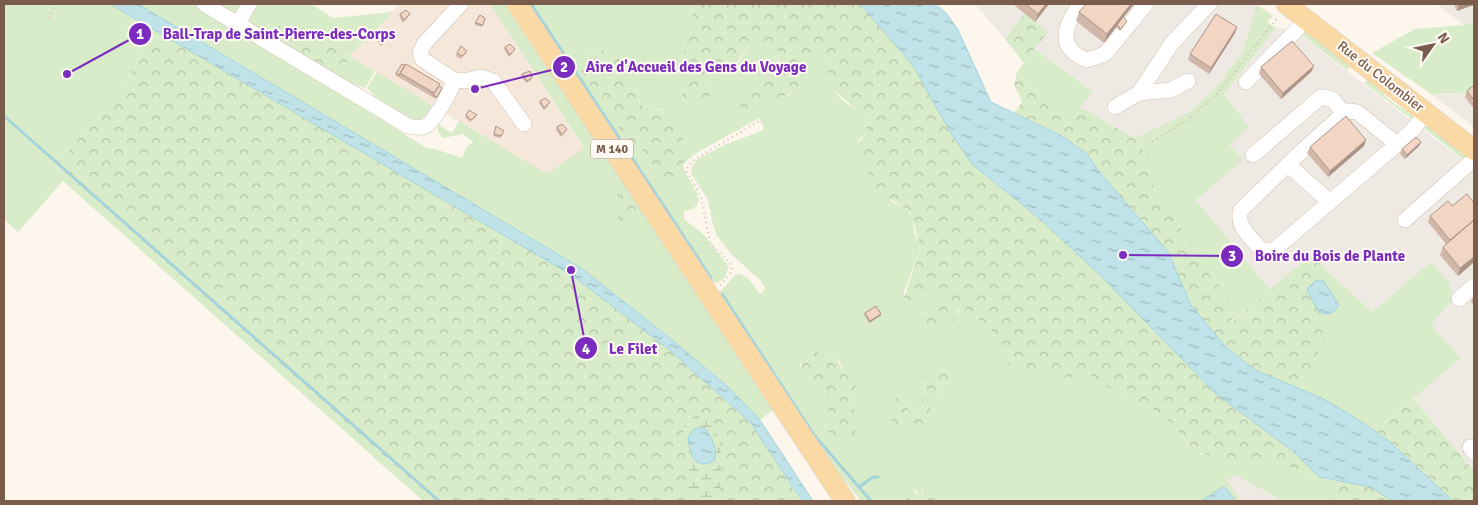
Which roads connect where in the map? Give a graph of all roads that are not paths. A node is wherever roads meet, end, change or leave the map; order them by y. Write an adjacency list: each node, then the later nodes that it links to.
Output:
1 (204, 4): 10 (street)
2 (249, 4): 10 (street)
3 (461, 4): 11 (street)
4 (517, 4): 28 (main road, M 140)
5 (1081, 4): 6 (street)
6 (1146, 4)
7 (1209, 4): 14 (street)
8 (1286, 4): 9 (main road, Rue du Colombier)
9 (1307, 19): 13 (street); 16 (main road, Rue du Colombier)
10 (238, 24): 11 (street)
11 (454, 80): 18 (street)
12 (1188, 81): 14 (street)
13 (1246, 82)
14 (1139, 93): 15 (street)
15 (1115, 107)
16 (1426, 112): 19 (street); 20 (main road, Rue du Colombier)
17 (1344, 113): 19 (street); 21 (street); 23 (street)
18 (524, 124)
19 (1397, 144): 24 (street)
20 (1474, 150)
21 (1253, 155)
22 (1474, 158): 25 (street)
23 (1288, 165): 24 (street); 24 (street)
24 (1330, 202)
25 (1405, 220)
26 (1474, 286): 27 (street)
27 (1459, 299)
28 (846, 501)

